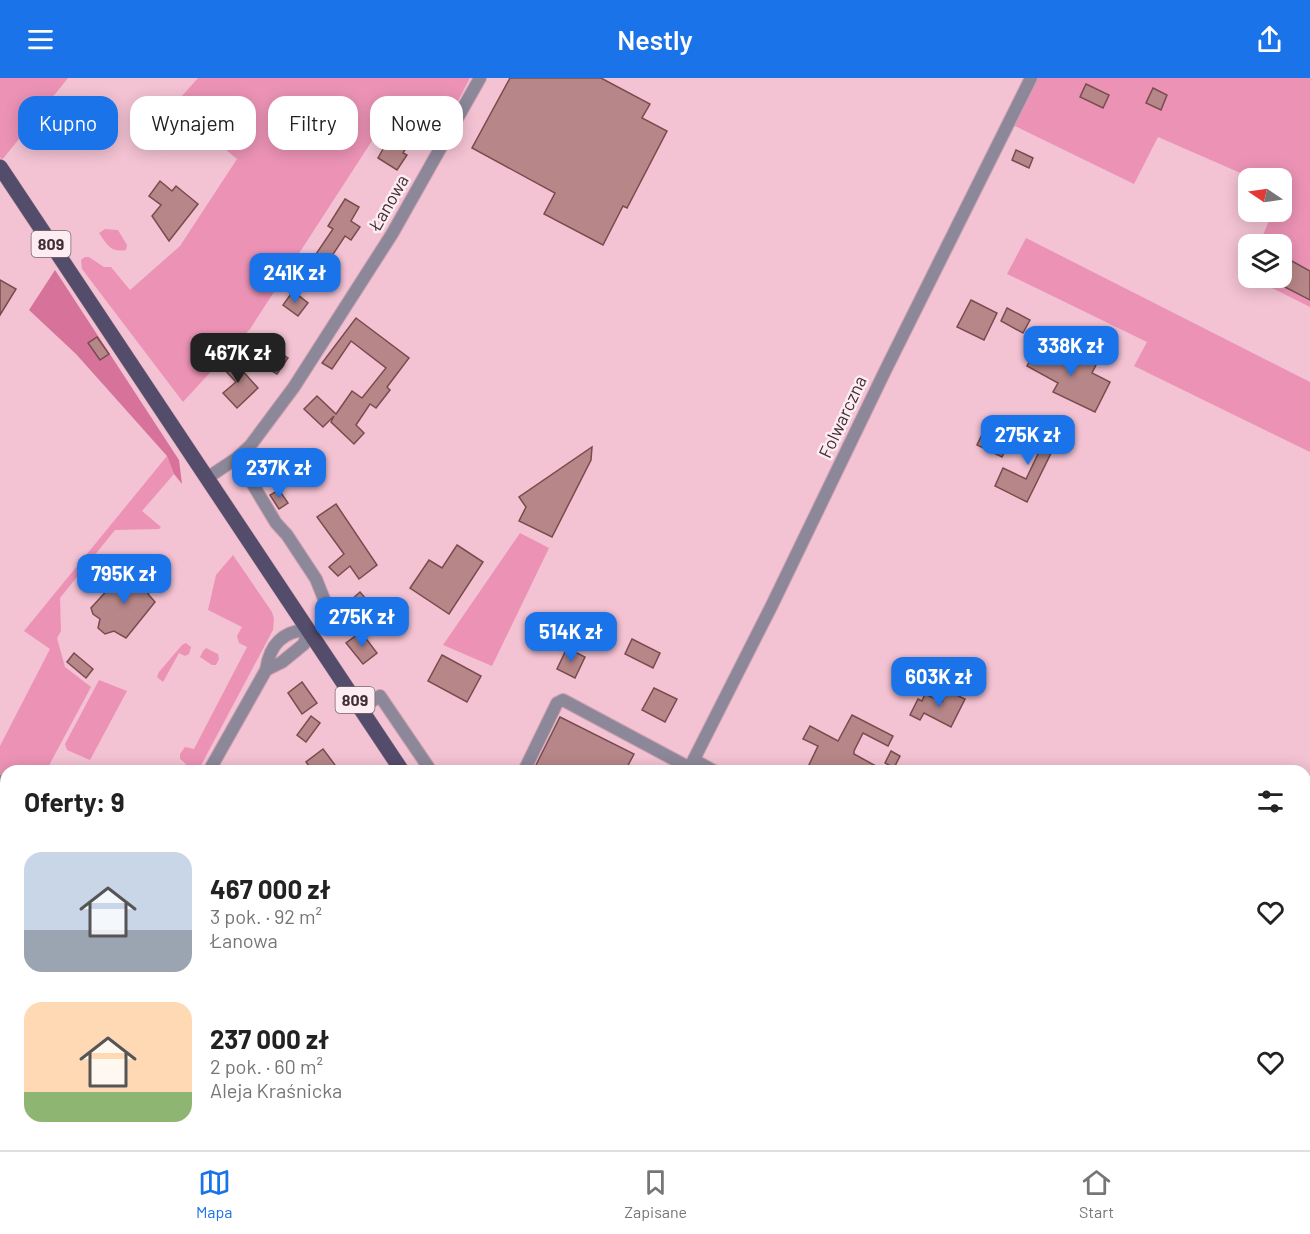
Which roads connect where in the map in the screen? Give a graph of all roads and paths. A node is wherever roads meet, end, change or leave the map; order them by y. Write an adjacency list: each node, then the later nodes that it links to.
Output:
1 (480, 78): 4 (street, Łanowa)
2 (1031, 78): 15 (street, Folwarczna)
3 (0, 167): 5 (main road, 809)
4 (237, 458): 5 (street, Łanowa); 6 (street)
5 (207, 478): 7 (main road, 809)
6 (337, 624)
7 (308, 629): 8 (street); 8 (street); 9 (main road, 809)
8 (266, 670): 10 (street)
9 (360, 709): 11 (main road, 809); 12 (street)
10 (212, 765)
11 (398, 765)
12 (427, 765)
13 (527, 765): 14 (street)
14 (688, 765)
15 (691, 765)

